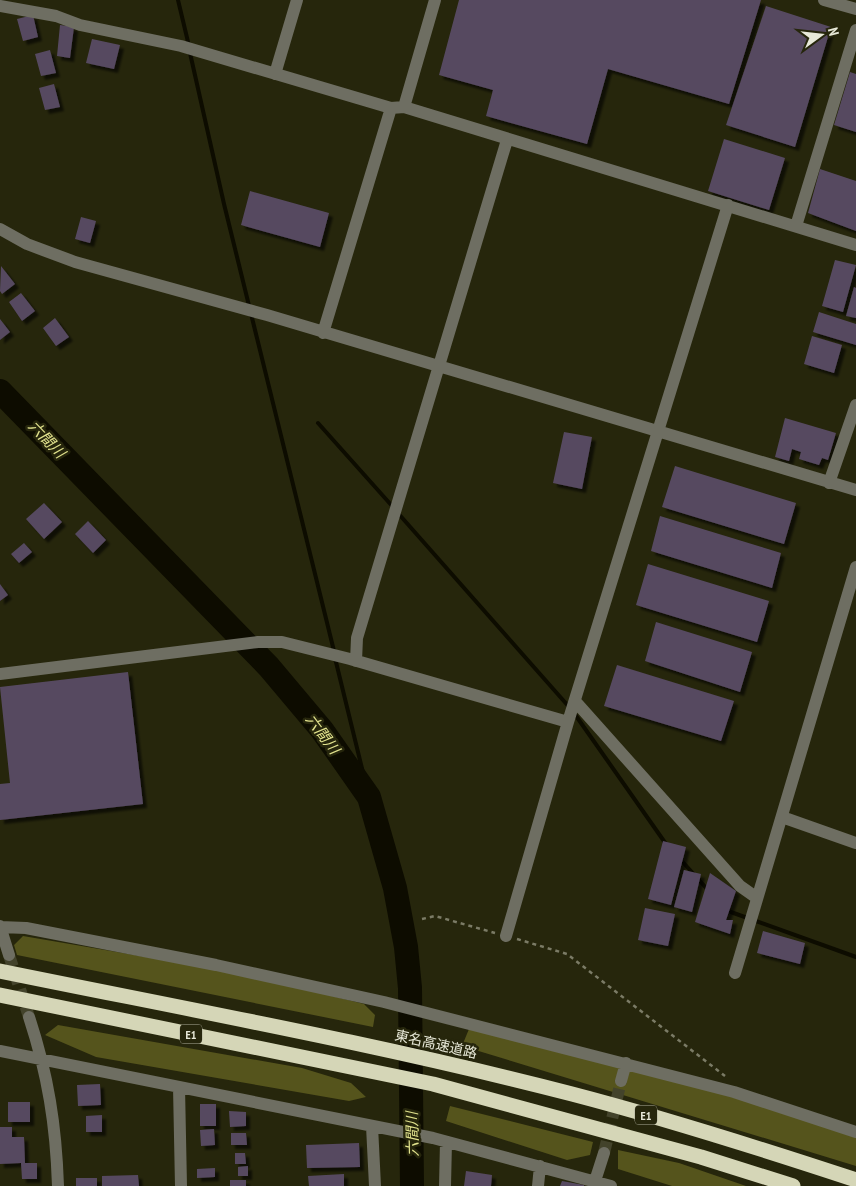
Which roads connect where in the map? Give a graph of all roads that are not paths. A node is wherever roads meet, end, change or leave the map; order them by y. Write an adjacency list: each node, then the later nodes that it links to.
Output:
1 (298, 0): 7 (street)
2 (435, 0): 8 (street)
3 (824, 0): 5 (street)
4 (0, 6): 7 (street)
5 (856, 9)
6 (856, 30): 11 (street)
7 (275, 74): 8 (street)
8 (398, 108): 9 (street); 14 (street)
9 (507, 140): 10 (street); 15 (street)
10 (728, 206): 11 (street); 17 (street)
11 (796, 226): 13 (street)
12 (0, 229): 14 (street)
13 (856, 245)
14 (323, 333): 15 (street)
15 (440, 367): 17 (street); 21 (street)
16 (856, 406): 18 (street)
17 (659, 433): 18 (street); 23 (street)
18 (829, 483): 19 (street)
19 (856, 490)
20 (856, 567): 25 (street)
21 (353, 660): 22 (street); 24 (street)
22 (0, 674)
23 (576, 700): 24 (street); 27 (street)
24 (568, 722): 29 (street)
25 (782, 817): 26 (street); 27 (street)
26 (856, 843)
27 (757, 898): 32 (street)
28 (0, 927): 30 (street); 37 (street)
29 (506, 936)
30 (9, 955)
31 (0, 971): 45 (highway, 東名高速道路 / E1)
32 (735, 973)
33 (0, 995): 53 (highway, E1)
34 (29, 1017): 36 (street)
35 (0, 1050): 36 (street)
36 (42, 1060): 39 (street); 47 (street)
37 (626, 1063): 38 (street); 41 (street)
38 (621, 1081)
39 (179, 1087): 40 (street); 48 (street)
40 (372, 1126): 42 (street); 49 (street)
41 (856, 1132)
42 (446, 1142): 44 (street); 50 (street)
43 (604, 1154): 46 (street)
44 (540, 1166): 46 (street); 51 (street)
45 (856, 1180)
46 (596, 1181): 52 (street)
47 (58, 1186)
48 (181, 1186)
49 (375, 1186)
50 (445, 1186)
51 (538, 1186)
52 (611, 1186)
53 (793, 1186)

